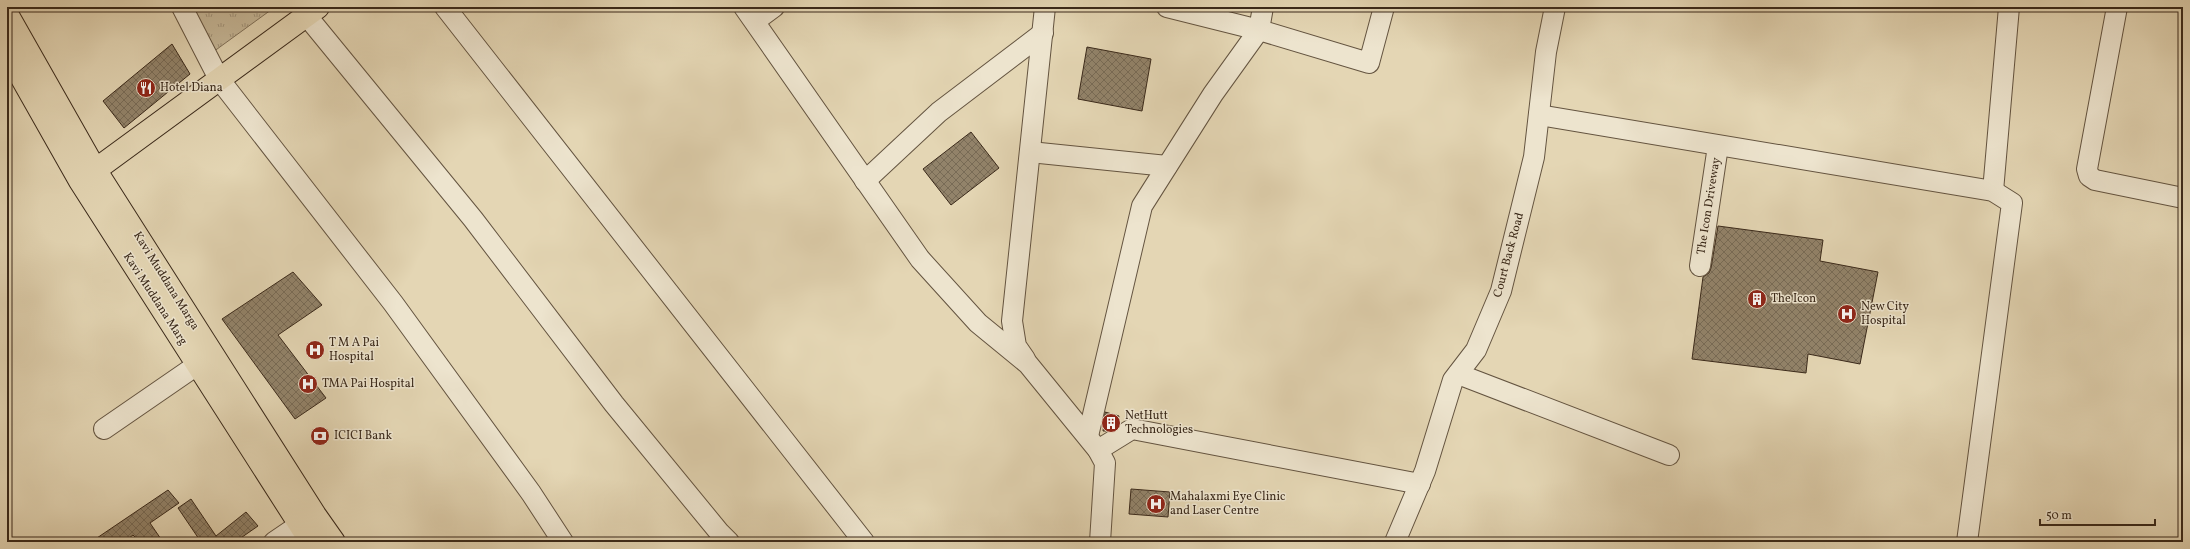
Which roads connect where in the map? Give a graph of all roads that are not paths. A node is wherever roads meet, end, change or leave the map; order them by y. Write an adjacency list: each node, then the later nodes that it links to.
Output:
1 (182, 7): 17 (street)
2 (445, 7): 39 (street)
3 (774, 7): 13 (street)
4 (1045, 7): 15 (street)
5 (1167, 7): 14 (street)
6 (1263, 7): 14 (street)
7 (1384, 7): 14 (street)
8 (1555, 7): 18 (street, Court Back Road)
9 (2010, 7): 24 (street)
10 (2117, 7): 25 (street)
11 (306, 10): 17 (main road); 38 (street)
12 (7, 14): 22 (main road, Kavi Muddana Marga)
13 (749, 14): 23 (street)
14 (1259, 30): 21 (street)
15 (1043, 33): 20 (street); 23 (street)
16 (8, 55): 22 (main road, Kavi Muddana Marg)
17 (216, 75): 22 (main road); 37 (street)
18 (1539, 116): 19 (street); 29 (street, Court Back Road)
19 (1718, 146): 24 (street); 26 (street, The Icon Driveway)
20 (1030, 152): 21 (street); 27 (street)
21 (1167, 166): 31 (street)
22 (85, 171): 28 (main road, Kavi Muddana Marg); 36 (main road, Kavi Muddana Marga)
23 (865, 181): 27 (street)
24 (1993, 191): 42 (street)
25 (2183, 198)
26 (1700, 266)
27 (1028, 364): 31 (street)
28 (197, 365): 30 (street); 34 (main road, Kavi Muddana Marg)
29 (1458, 374): 32 (street); 33 (street, Court Back Road)
30 (104, 429)
31 (1092, 443): 33 (street); 40 (street)
32 (1669, 455)
33 (1420, 484): 41 (street, Court Back Road)
34 (305, 534): 35 (street)
35 (274, 542)
36 (334, 542)
37 (564, 542)
38 (729, 542)
39 (864, 542)
40 (1100, 542)
41 (1395, 542)
42 (1967, 542)

